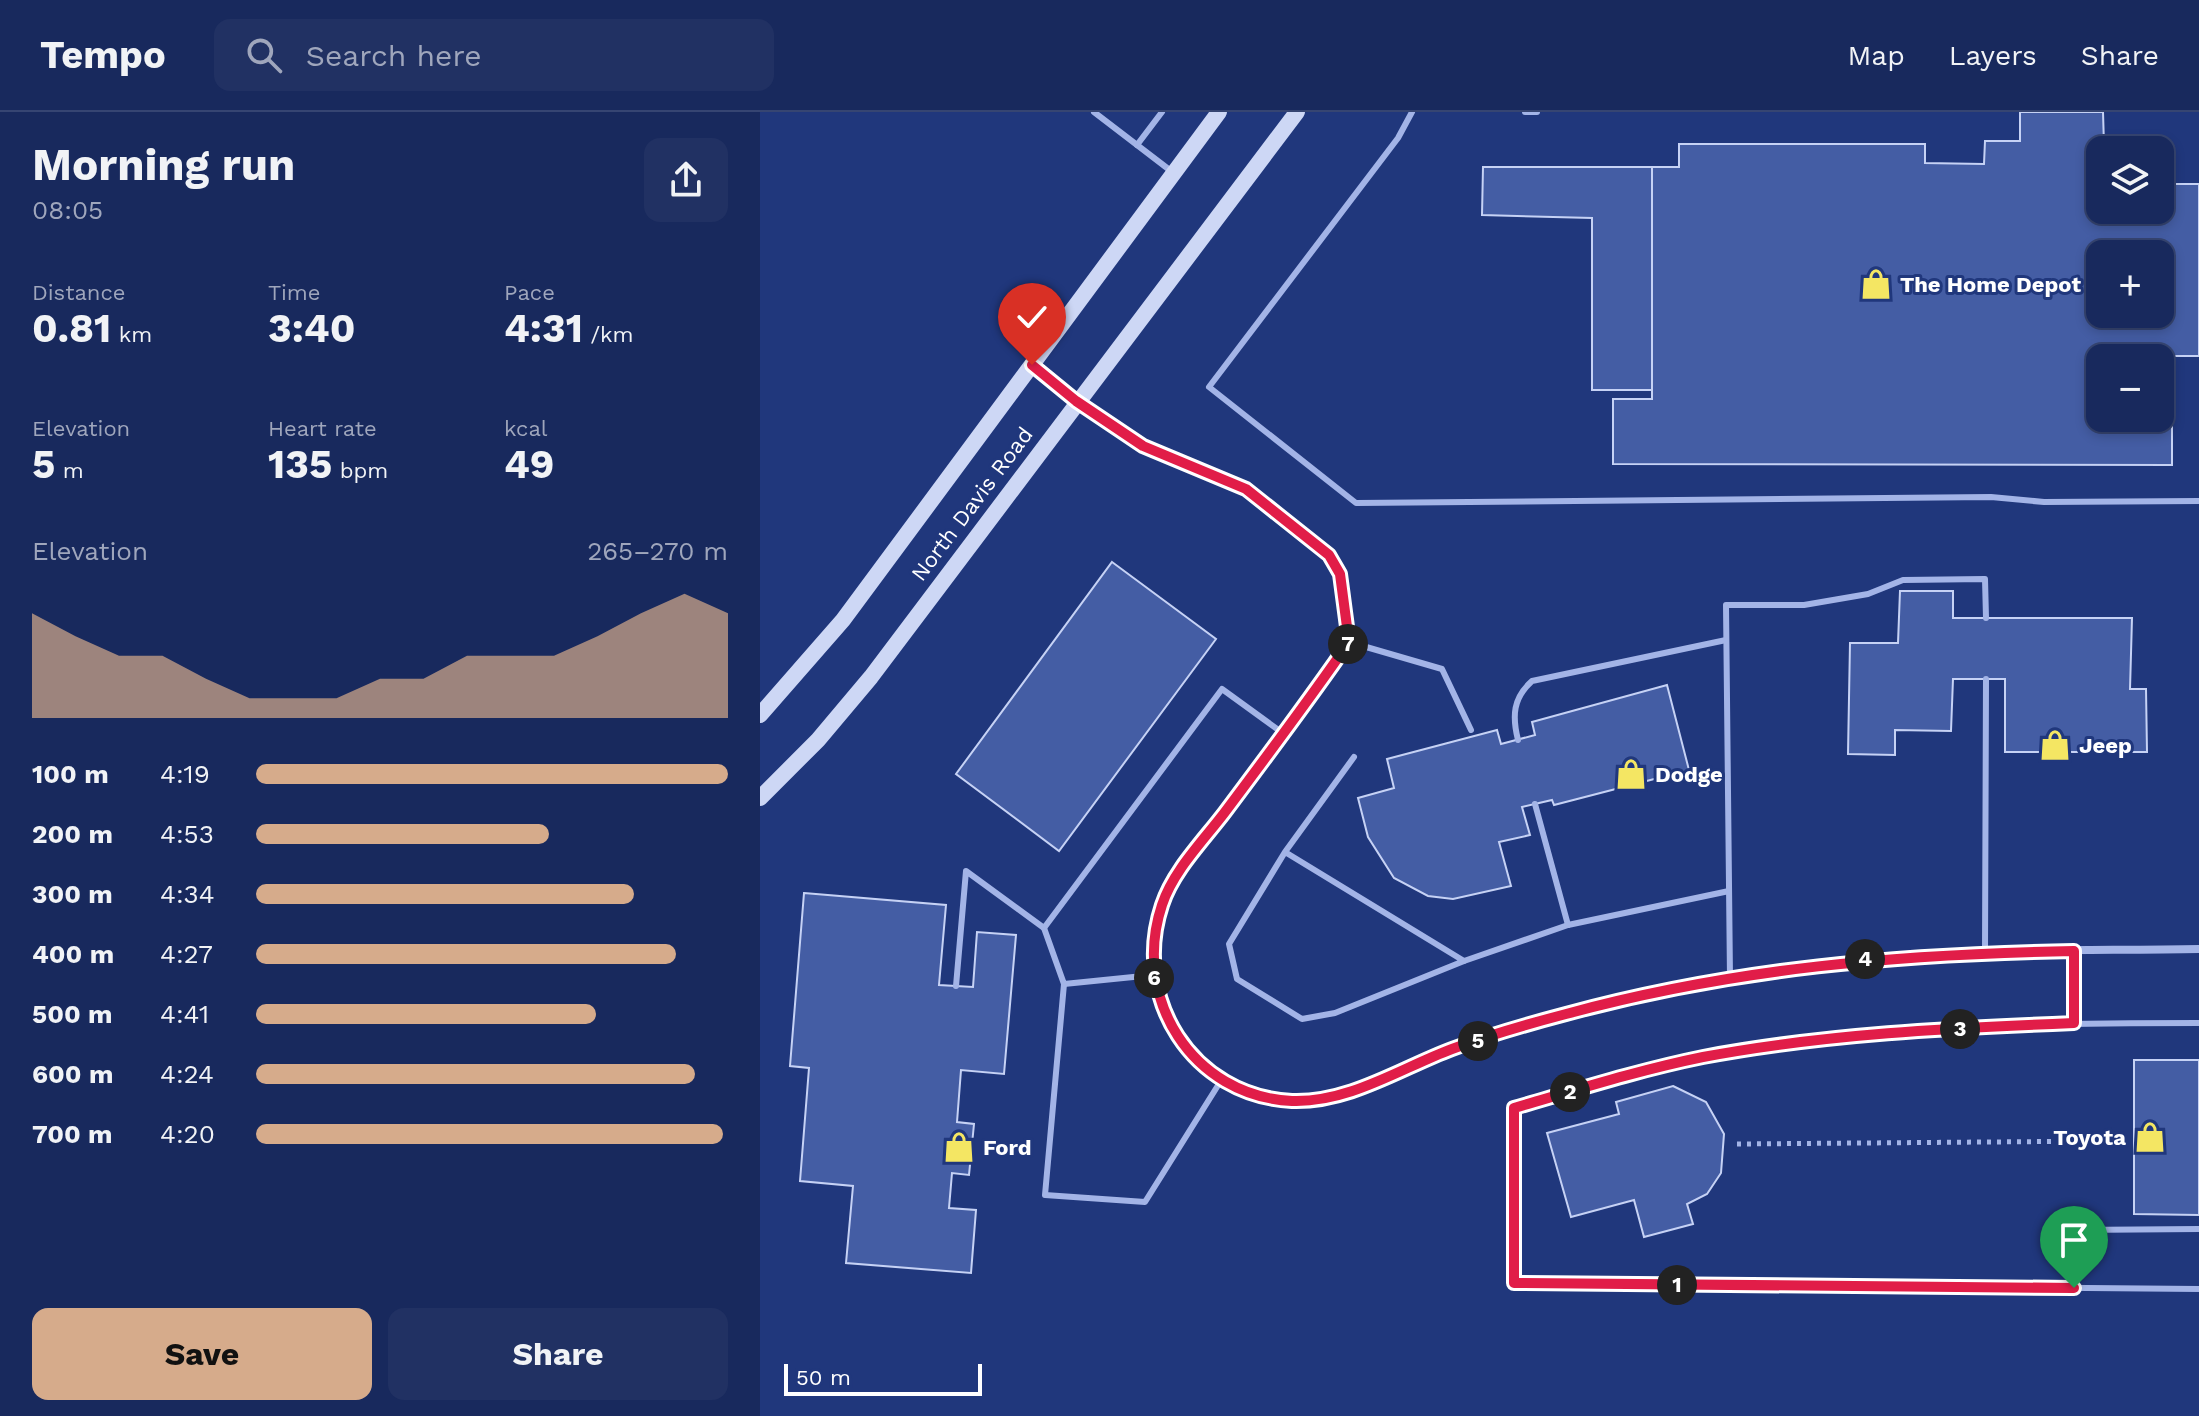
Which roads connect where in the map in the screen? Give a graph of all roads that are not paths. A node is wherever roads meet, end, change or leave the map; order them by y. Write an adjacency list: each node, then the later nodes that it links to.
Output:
1 (1094, 112): 8 (lane)
2 (1162, 112): 8 (lane)
3 (1219, 112): 9 (main road, North Davis Road)
4 (1297, 112): 11 (main road, North Davis Road)
5 (1412, 112): 12 (lane)
6 (1525, 112): 7 (lane)
7 (1537, 112)
8 (1137, 145): 9 (lane)
9 (1174, 173): 10 (main road, North Davis Road)
10 (1032, 365): 11 (street); 17 (main road, North Davis Road)
11 (1076, 401): 15 (street); 22 (main road, North Davis Road)
12 (2199, 501)
13 (1986, 618): 14 (lane)
14 (1726, 640): 20 (lane); 25 (lane)
15 (1349, 642): 18 (lane); 19 (street)
16 (1986, 679): 30 (lane)
17 (760, 715)
18 (1471, 730)
19 (1284, 734): 27 (lane); 32 (street)
20 (1518, 740)
21 (1354, 757): 24 (lane)
22 (760, 798)
23 (1535, 804): 26 (lane)
24 (1285, 852): 31 (lane); 31 (lane)
25 (1729, 891): 26 (lane); 33 (lane)
26 (1568, 925): 31 (lane)
27 (1044, 928): 34 (lane); 35 (lane)
28 (2199, 949): 29 (street)
29 (2074, 951): 30 (street); 36 (lane)
30 (1985, 952): 33 (street)
31 (1464, 961)
32 (1153, 975): 34 (lane); 38 (street)
33 (1730, 978): 38 (street)
34 (1064, 984): 38 (lane)
35 (956, 986)
36 (2074, 1023): 37 (lane); 41 (lane)
37 (2199, 1023)
38 (1222, 1079)
39 (2199, 1229): 40 (lane)
40 (2074, 1230)
41 (2199, 1289)

